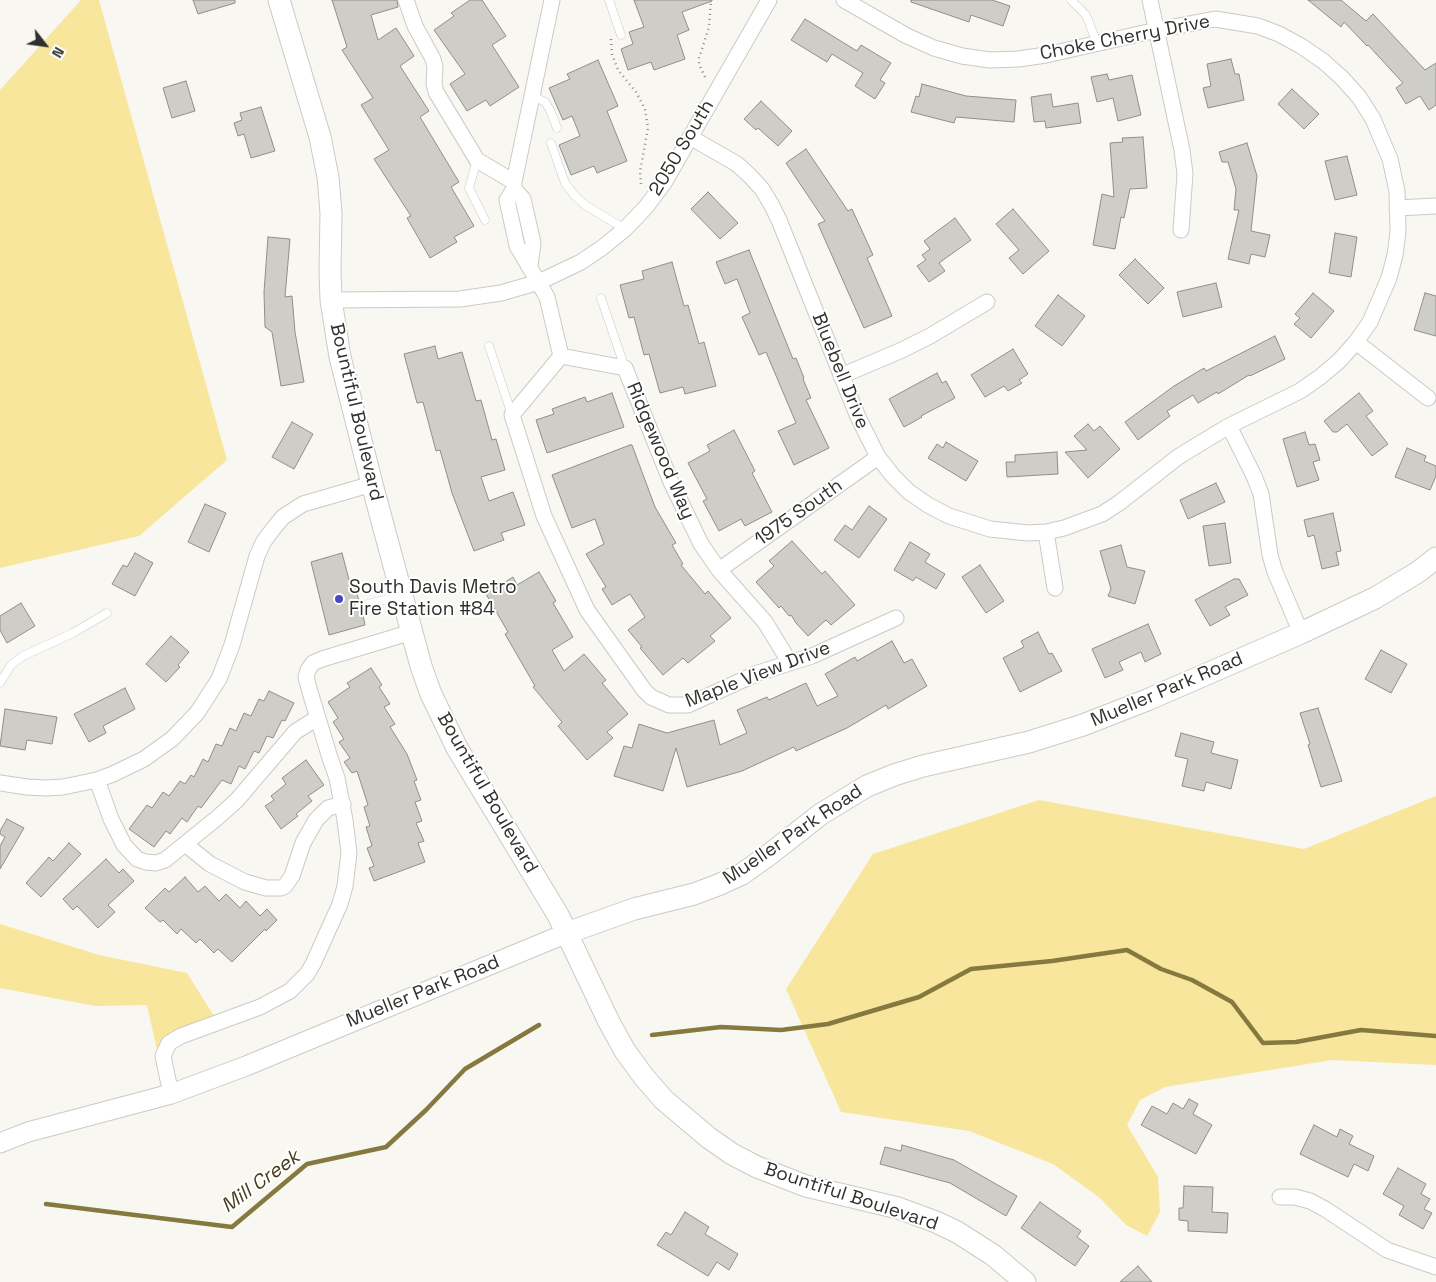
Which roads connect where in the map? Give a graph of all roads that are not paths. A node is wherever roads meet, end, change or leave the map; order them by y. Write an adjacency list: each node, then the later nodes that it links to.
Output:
1 (279, 0): 25 (main road, Bountiful Boulevard)
2 (406, 0): 16 (street)
3 (552, 0): 12 (street)
4 (610, 0): 10 (lane)
5 (769, 0): 14 (street, 2050 South)
6 (844, 0): 11 (street, Choke Cherry Drive)
7 (1071, 0): 11 (lane)
8 (1150, 0): 9 (street)
9 (1156, 30): 11 (street, Choke Cherry Drive); 19 (street, Choke Cherry Drive); 22 (street)
10 (622, 35)
11 (1097, 43)
12 (533, 96): 13 (lane); 17 (street)
13 (557, 128)
14 (690, 137): 21 (street, 2050 South); 31 (street, Bluebell Drive)
15 (551, 144): 21 (lane)
16 (477, 160): 17 (street); 20 (lane)
17 (514, 185): 23 (street)
18 (1436, 206): 19 (street)
19 (1397, 208): 27 (street, Choke Cherry Drive)
20 (485, 220)
21 (625, 228): 23 (street, 2050 South)
22 (1181, 230)
23 (539, 282): 25 (street, 2050 South); 29 (street)
24 (601, 298): 30 (lane)
25 (331, 300): 36 (main road, Bountiful Boulevard)
26 (987, 302): 31 (street)
27 (1356, 342): 32 (street); 34 (street, Choke Cherry Drive)
28 (489, 346): 33 (lane)
29 (561, 356): 30 (street, Ridgewood Way); 33 (street)
30 (625, 368): 39 (street, Ridgewood Way)
31 (841, 376): 35 (street, Bluebell Drive)
32 (1428, 398)
33 (512, 415): 47 (street, Maple View Drive)
34 (1229, 426): 37 (street, Bluebell Drive); 46 (street)
35 (878, 456): 37 (street, Bluebell Drive); 39 (street, 1975 South)
36 (372, 484): 41 (main road, Bountiful Boulevard); 50 (street)
37 (1046, 532): 40 (street)
38 (1436, 558): 46 (main road, Mueller Park Road)
39 (719, 570): 47 (street, Ridgewood Way)
40 (1055, 588)
41 (402, 595): 42 (lane); 45 (main road, Bountiful Boulevard)
42 (360, 606)
43 (107, 613): 48 (lane)
44 (896, 618): 47 (street, Maple View Drive)
45 (412, 632): 49 (street); 54 (main road, Bountiful Boulevard)
46 (1300, 633): 54 (main road, Mueller Park Road)
47 (790, 663)
48 (0, 683)
49 (317, 718): 52 (street); 53 (street)
50 (96, 780): 51 (street); 53 (street)
51 (0, 783)
52 (343, 804): 53 (street); 55 (street)
53 (185, 844)
54 (568, 933): 55 (street, Mueller Park Road); 59 (main road, Bountiful Boulevard)
55 (171, 1094): 56 (street, Mueller Park Road)
56 (0, 1143)
57 (1280, 1197): 58 (street)
58 (1436, 1267)
59 (1025, 1282)

